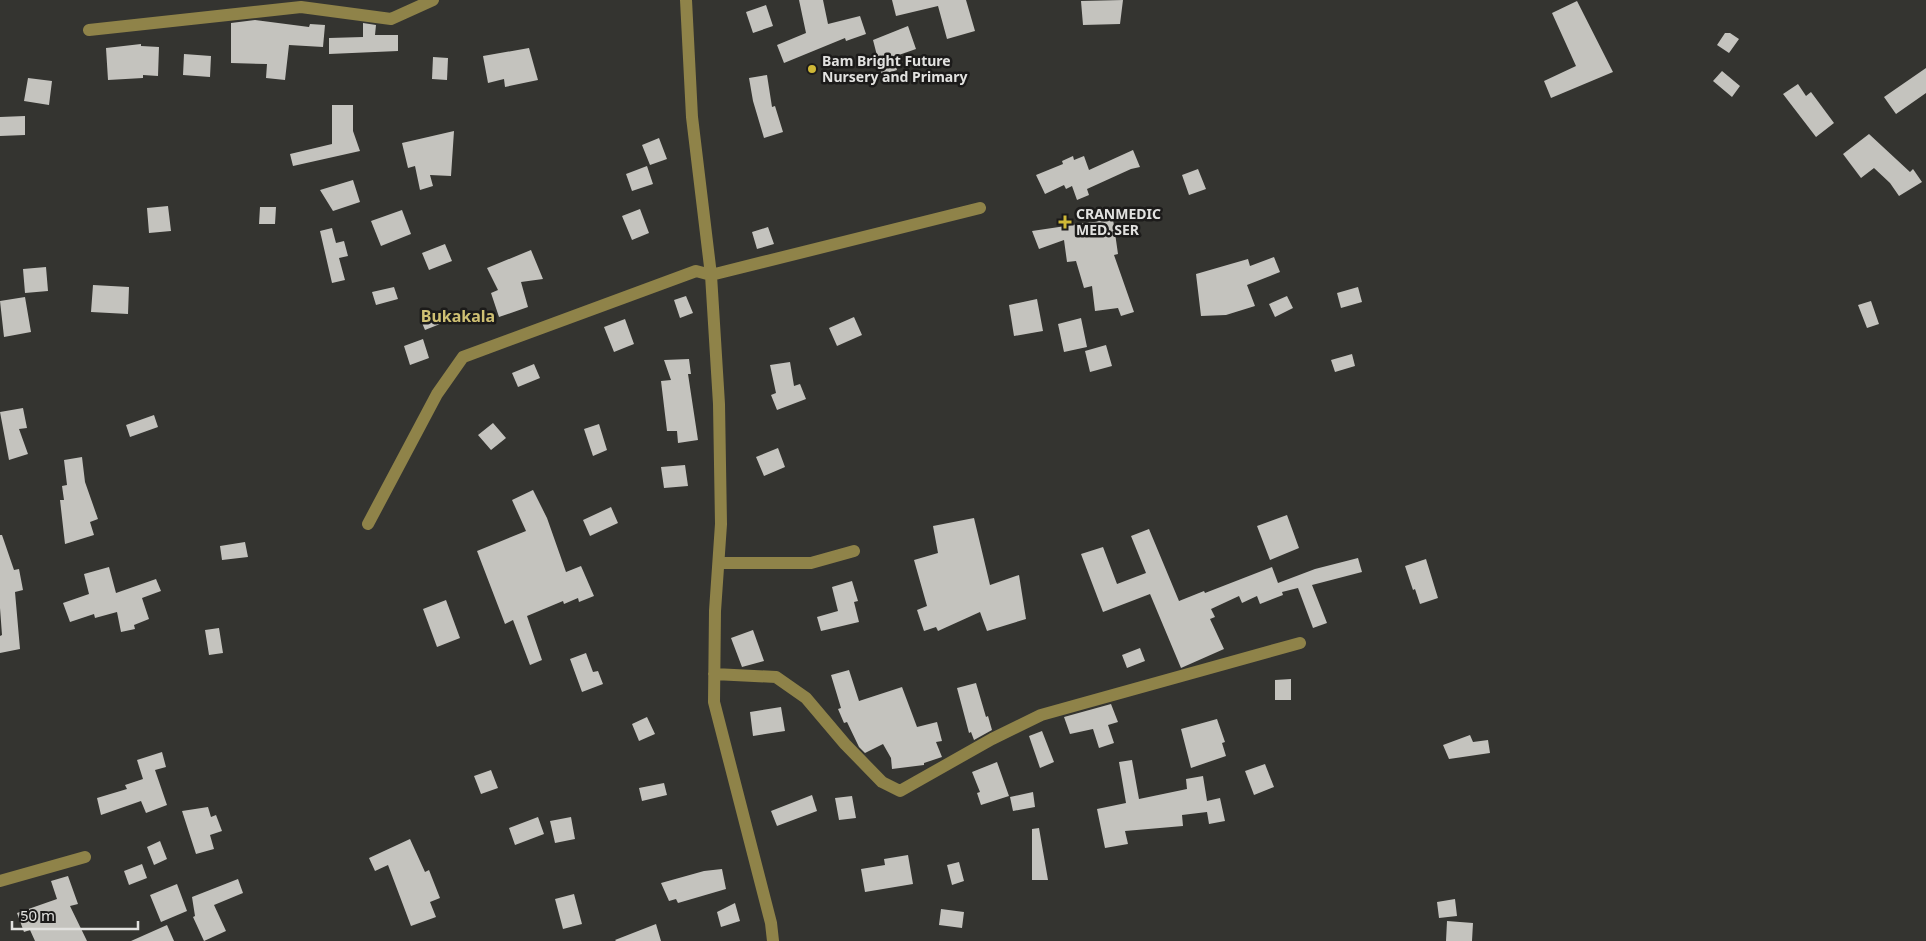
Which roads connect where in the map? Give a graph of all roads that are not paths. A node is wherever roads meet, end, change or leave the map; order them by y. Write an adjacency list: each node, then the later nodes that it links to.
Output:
1 (433, 0): 3 (street)
2 (686, 0): 5 (street)
3 (89, 30)
4 (980, 208): 5 (street)
5 (711, 275): 6 (street); 8 (street)
6 (368, 524)
7 (854, 551): 8 (street)
8 (718, 563): 10 (street)
9 (1300, 643): 10 (street)
10 (714, 674): 13 (street)
11 (85, 857): 12 (street)
12 (0, 881)
13 (773, 941)

